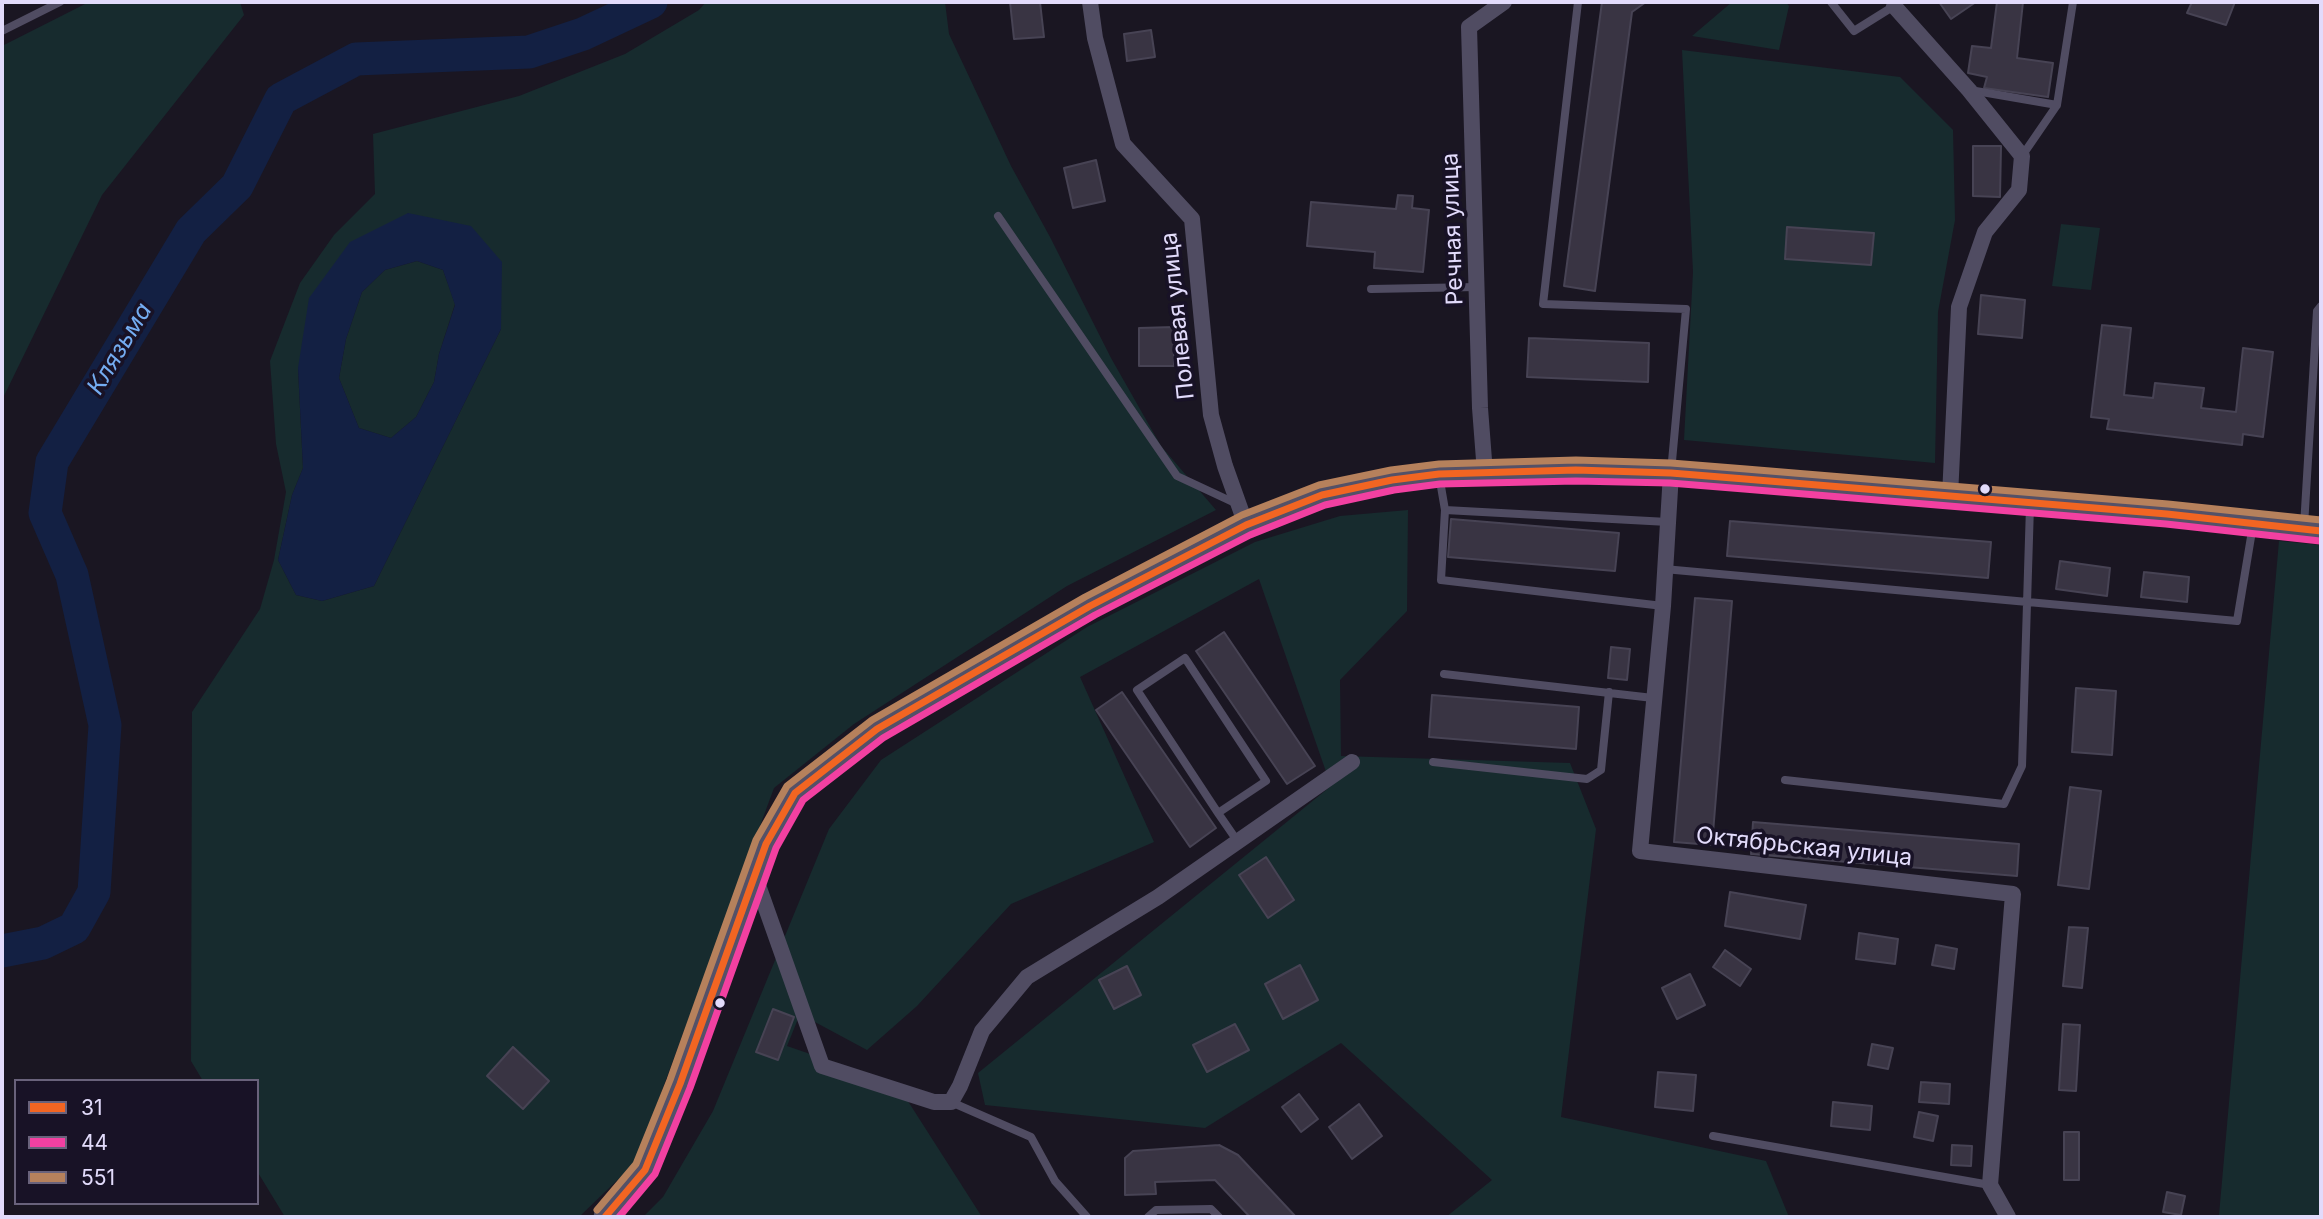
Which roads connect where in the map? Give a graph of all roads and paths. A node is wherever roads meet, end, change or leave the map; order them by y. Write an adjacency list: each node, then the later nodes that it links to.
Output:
1 (60, 2): 8 (lane)
2 (1090, 2): 22 (street, Полевая улица)
3 (1504, 2): 13 (street, Речная улица)
4 (1578, 2): 17 (lane)
5 (1831, 2): 7 (lane)
6 (2073, 2): 10 (lane)
7 (1894, 6): 9 (street)
8 (2, 31)
9 (1969, 90): 10 (lane); 11 (street)
10 (2057, 105): 11 (lane)
11 (2022, 156): 19 (street)
12 (998, 216): 22 (lane)
13 (1477, 287): 14 (lane); 16 (street, Речная улица)
14 (1371, 289)
15 (2321, 306): 25 (lane)
16 (1485, 473): 17 (main road); 18 (main road)
17 (1671, 473): 19 (main road); 23 (street, Октябрьская улица)
18 (1439, 474): 21 (lane); 22 (main road)
19 (1950, 496): 20 (main road)
20 (2030, 502): 24 (main road); 27 (lane)
21 (1445, 510): 23 (lane); 28 (lane)
22 (1243, 515): 37 (main road)
23 (1668, 522): 26 (street, Октябрьская улица)
24 (2253, 523): 25 (main road); 27 (lane)
25 (2313, 530)
26 (1664, 569): 27 (lane); 28 (street, Октябрьская улица)
27 (2026, 603): 34 (lane)
28 (1662, 606): 31 (street, Октябрьская улица)
29 (1444, 674): 30 (lane)
30 (1609, 692): 31 (lane); 33 (lane)
31 (1653, 698): 40 (street, Октябрьская улица)
32 (1352, 762): 36 (street)
33 (1433, 762)
34 (1785, 780)
35 (1219, 813): 35 (lane); 36 (lane)
36 (1238, 842): 38 (street)
37 (754, 874): 38 (street); 41 (main road)
38 (951, 1102): 42 (lane)
39 (1713, 1136): 40 (lane)
40 (1990, 1185): 45 (street)
41 (605, 1217)
42 (1087, 1217)
43 (1148, 1217): 44 (lane)
44 (1219, 1217)
45 (2008, 1217)

